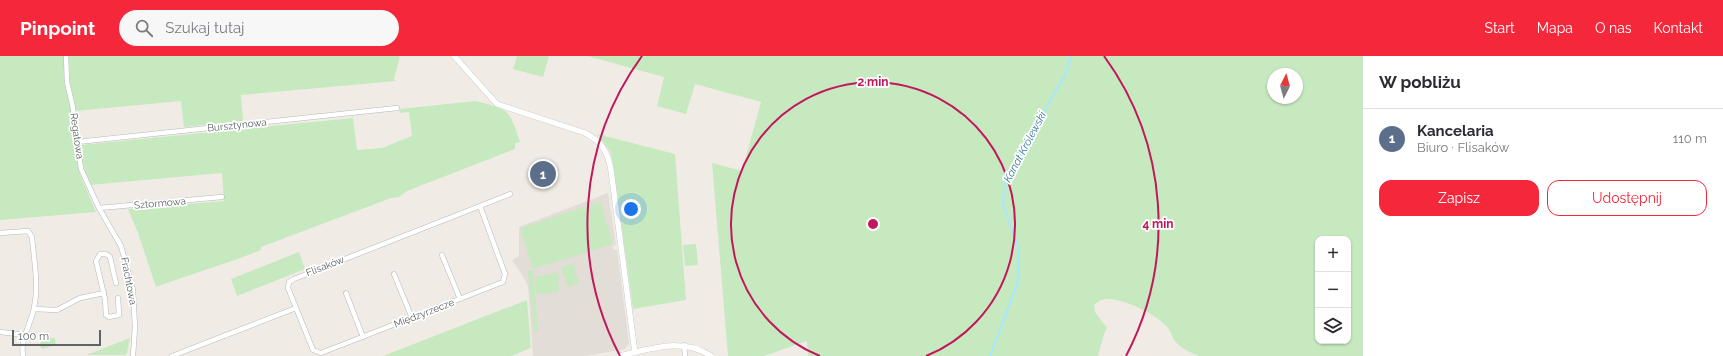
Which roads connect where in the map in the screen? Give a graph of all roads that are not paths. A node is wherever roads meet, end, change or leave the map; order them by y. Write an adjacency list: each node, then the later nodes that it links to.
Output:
1 (66, 56): 4 (street, Regatowa)
2 (454, 56): 24 (street)
3 (397, 108): 4 (street, Bursztynowa)
4 (77, 142): 8 (street, Regatowa)
5 (510, 194): 7 (street, Flisaków)
6 (222, 197): 8 (street, Sztormowa)
7 (480, 206): 16 (street, Międzyrzecze); 18 (street, Flisaków)
8 (100, 210): 26 (street, Frachtowa)
9 (0, 233): 17 (street)
10 (442, 255): 16 (street)
11 (394, 274): 19 (street)
12 (116, 283): 13 (street)
13 (104, 293): 15 (street); 17 (street)
14 (346, 293): 22 (street)
15 (118, 298)
16 (460, 299): 19 (street, Międzyrzecze)
17 (34, 308): 21 (street)
18 (296, 308): 22 (street, Międzyrzecze); 27 (street)
19 (412, 318): 22 (street, Międzyrzecze)
20 (0, 332): 21 (street)
21 (25, 335): 25 (street)
22 (363, 336)
23 (684, 345): 24 (street); 29 (street); 30 (street)
24 (635, 352): 28 (street)
25 (23, 356)
26 (133, 356)
27 (172, 356)
28 (619, 356)
29 (685, 356)
30 (711, 356)

